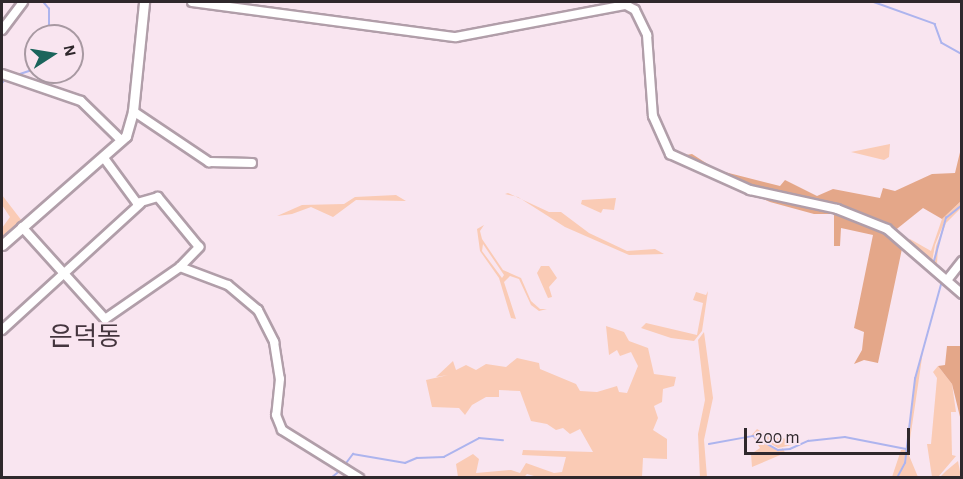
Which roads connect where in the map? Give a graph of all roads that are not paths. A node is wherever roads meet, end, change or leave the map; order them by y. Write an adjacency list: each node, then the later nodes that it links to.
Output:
1 (23, 2): 5 (street)
2 (144, 2): 7 (main road)
3 (192, 2): 4 (street)
4 (628, 3): 17 (street)
5 (2, 30)
6 (2, 74): 8 (street)
7 (133, 111): 8 (main road); 10 (street)
8 (122, 141): 9 (main road)
9 (104, 158): 11 (street); 12 (main road)
10 (252, 163)
11 (140, 204): 15 (street); 16 (street)
12 (22, 227): 13 (main road); 16 (street)
13 (2, 245)
14 (962, 261): 17 (street)
15 (180, 267): 16 (street); 20 (street)
16 (65, 273): 19 (street)
17 (948, 279): 18 (street)
18 (962, 294)
19 (2, 330)
20 (359, 477)

